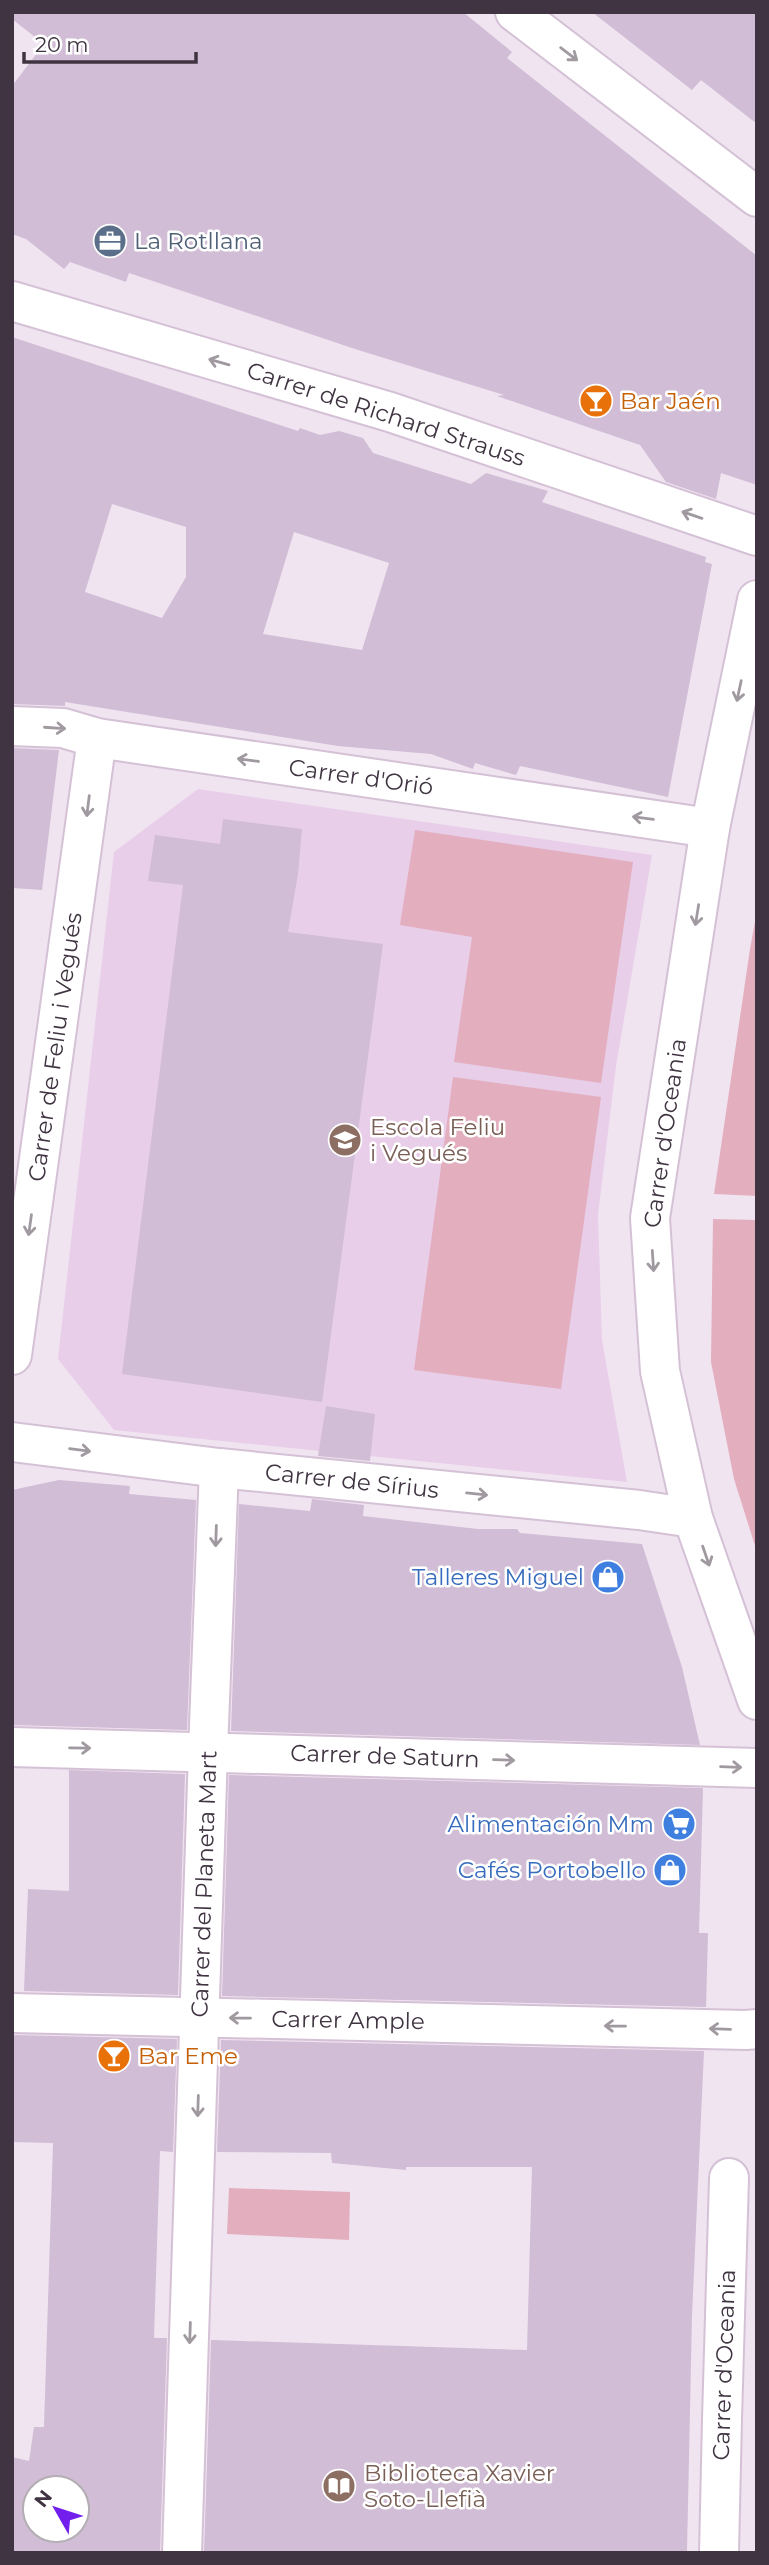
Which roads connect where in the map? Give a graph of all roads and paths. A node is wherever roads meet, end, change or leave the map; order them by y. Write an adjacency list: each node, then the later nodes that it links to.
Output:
1 (515, 12): 2 (street, one-way to 2)
2 (757, 197)
3 (12, 301): 4 (street, Carrer de Richard Strauss, one-way to 3)
4 (757, 536)
5 (757, 600): 8 (street, Carrer d'Oceania, one-way to 8)
6 (12, 726): 7 (street, Carrer d'Orió, one-way to 7)
7 (97, 738): 8 (street, Carrer d'Orió, one-way to 7); 9 (street, Carrer de Feliu i Vegués, one-way to 9)
8 (710, 828): 12 (street, Carrer d'Oceania, one-way to 12)
9 (12, 1355)
10 (12, 1442): 11 (street, Carrer de Sírius, one-way to 11)
11 (219, 1468): 12 (street, Carrer de Sírius, one-way to 12); 15 (street, Carrer del Planeta Mart, one-way to 15)
12 (693, 1518): 13 (street, Carrer d'Oceania, one-way to 13)
13 (757, 1700)
14 (12, 1747): 15 (street, Carrer de Saturn, one-way to 15)
15 (208, 1751): 16 (street, Carrer de Saturn, one-way to 16); 18 (street, Carrer del Planeta Mart)
16 (757, 1768)
17 (12, 2013): 18 (street, Carrer Ample)
18 (201, 2017): 19 (street, Carrer Ample, one-way to 18); 21 (street, Carrer del Planeta Mart, one-way to 21)
19 (757, 2028)
20 (729, 2178): 22 (street, Carrer d'Oceania)
21 (182, 2553)
22 (719, 2553)

